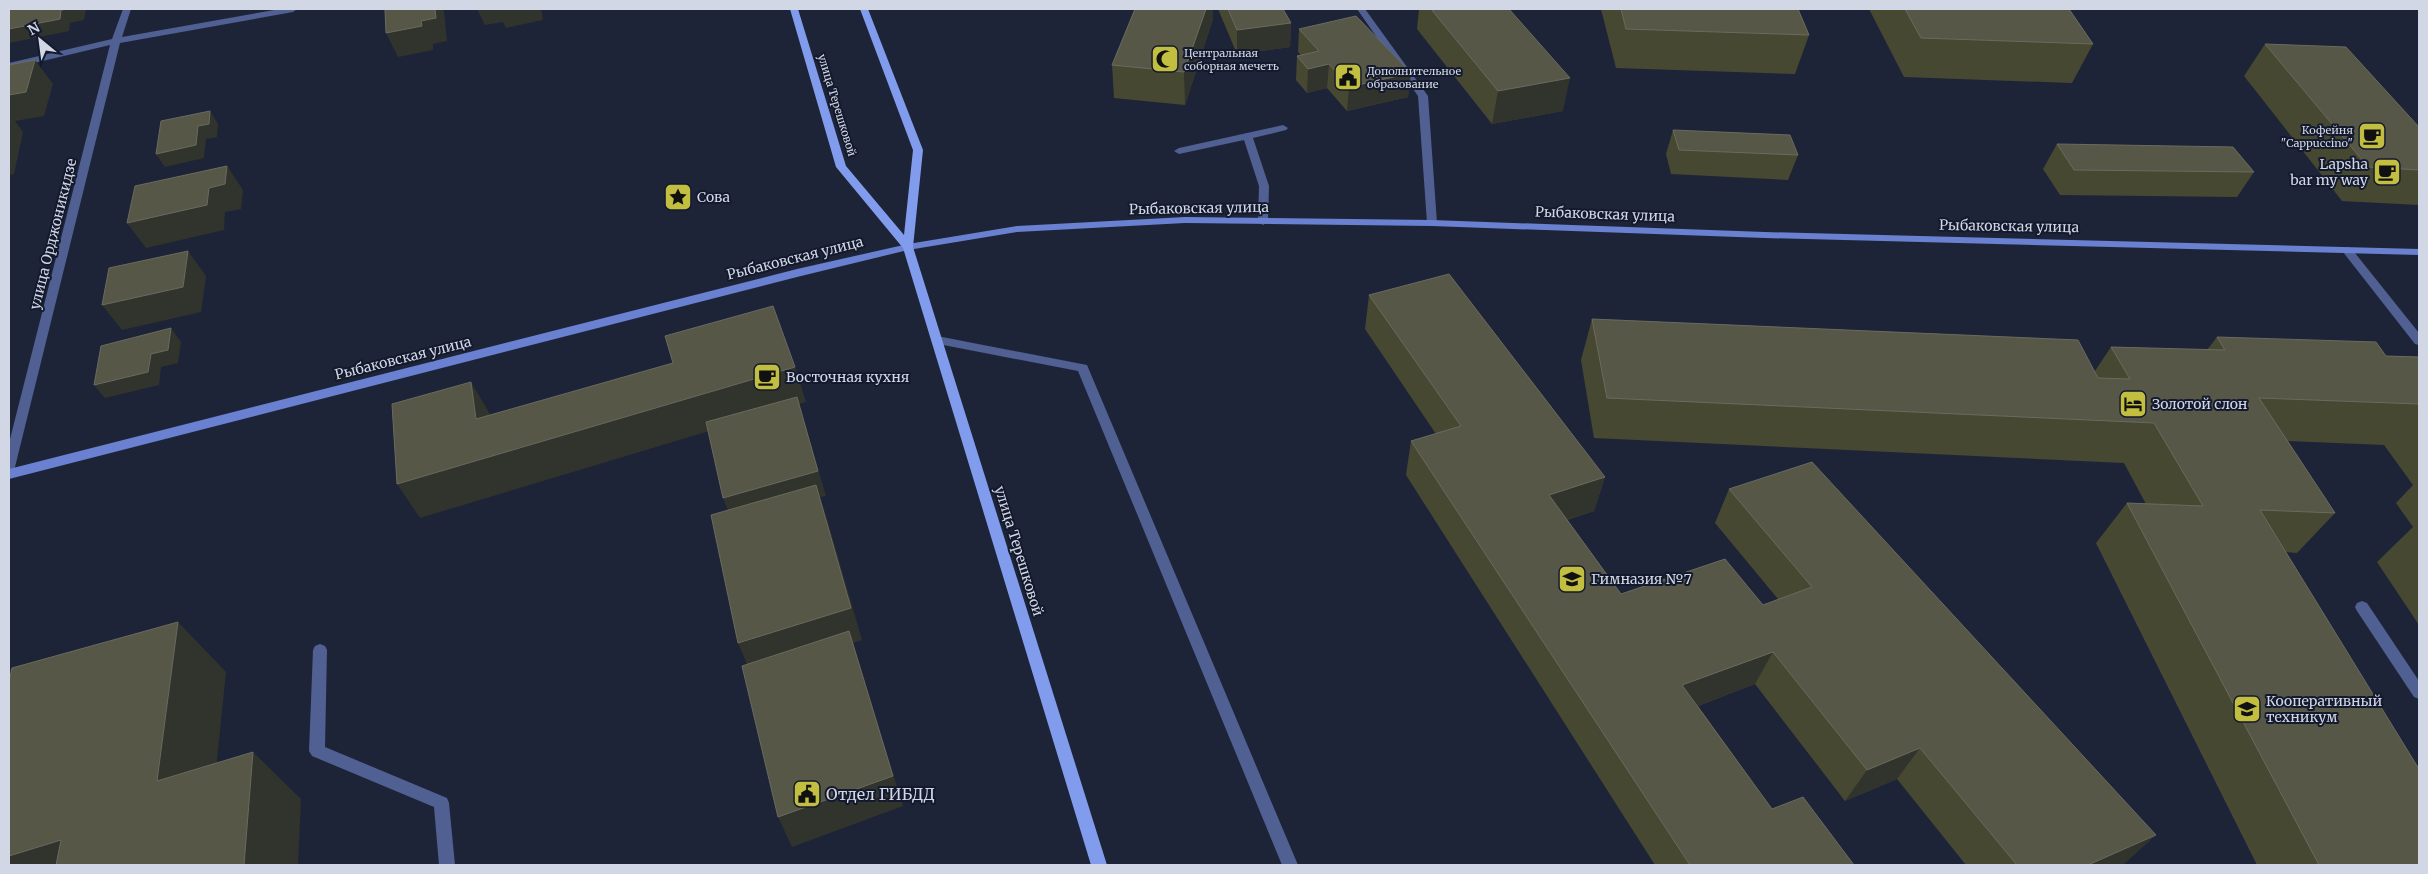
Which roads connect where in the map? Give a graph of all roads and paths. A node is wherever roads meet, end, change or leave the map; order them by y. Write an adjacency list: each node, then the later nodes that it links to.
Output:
1 (128, 9): 6 (street, улица Орджоникидзе)
2 (293, 9): 6 (street)
3 (794, 9): 13 (main road, улица Терешковой)
4 (864, 9): 13 (main road, улица Терешковой)
5 (1361, 9): 12 (street)
6 (116, 41): 7 (street); 18 (street, улица Орджоникидзе)
7 (9, 66)
8 (1283, 128): 9 (street)
9 (1248, 135): 10 (street); 11 (street)
10 (1179, 151)
11 (1263, 222): 12 (main road, Рыбаковская улица); 13 (main road, Рыбаковская улица)
12 (1432, 223): 14 (main road, Рыбаковская улица)
13 (908, 246): 16 (main road, улица Терешковой); 19 (main road, Рыбаковская улица)
14 (2348, 250): 15 (main road, Рыбаковская улица); 17 (street)
15 (2419, 252)
16 (937, 340): 24 (main road, улица Терешковой); 25 (street)
17 (2419, 341)
18 (9, 467)
19 (9, 474)
20 (2362, 607): 22 (street)
21 (320, 650): 23 (street)
22 (2419, 692)
23 (448, 865)
24 (1099, 865)
25 (1290, 865)

